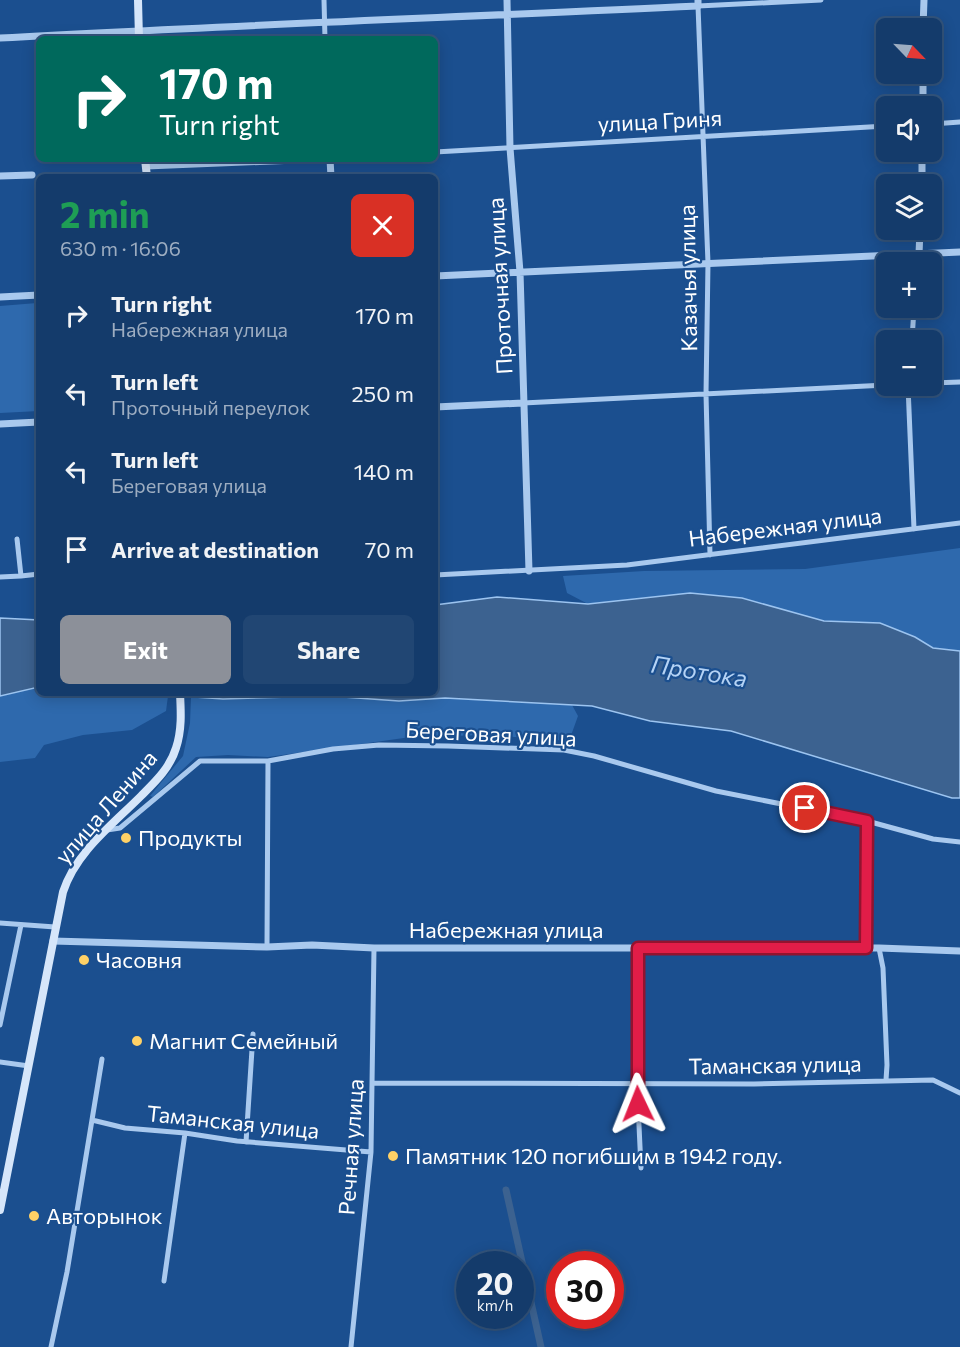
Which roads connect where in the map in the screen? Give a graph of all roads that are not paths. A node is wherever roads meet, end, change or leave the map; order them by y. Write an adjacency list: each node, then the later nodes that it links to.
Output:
1 (138, 0): 10 (main road)
2 (324, 0): 9 (street)
3 (507, 0): 7 (street, Проточная улица)
4 (822, 0): 6 (street)
5 (924, 0): 8 (street)
6 (698, 3): 7 (street); 18 (street, Казачья улица)
7 (508, 15): 9 (street); 19 (street, Проточная улица)
8 (923, 18)
9 (325, 21): 10 (street); 12 (street)
10 (139, 35): 11 (street)
11 (93, 36)
12 (325, 36)
13 (36, 37): 14 (street)
14 (0, 38)
15 (960, 122): 16 (street)
16 (942, 123)
17 (876, 127): 18 (street, улица Гриня)
18 (702, 137): 19 (street, улица Гриня); 26 (street, Казачья улица)
19 (510, 148): 20 (street, улица Гриня); 27 (street, Проточная улица)
20 (438, 152)
21 (32, 175): 22 (street)
22 (0, 176)
23 (960, 252): 24 (street)
24 (942, 253)
25 (876, 256): 26 (street)
26 (708, 263): 27 (street); 34 (street, Казачья улица)
27 (520, 272): 28 (street); 36 (street, Проточная улица)
28 (438, 276)
29 (36, 295): 30 (street)
30 (0, 297)
31 (960, 382): 32 (street)
32 (942, 383)
33 (876, 386): 34 (street)
34 (706, 394): 36 (street); 43 (street, Казачья улица)
35 (909, 396): 41 (street)
36 (523, 403): 37 (street); 44 (street, Проточная улица)
37 (438, 407)
38 (36, 422): 39 (street)
39 (0, 424)
40 (960, 523): 41 (street, Набережная улица)
41 (914, 529): 43 (street, Набережная улица)
42 (17, 538): 47 (street)
43 (710, 555): 44 (street, Набережная улица)
44 (529, 570): 46 (street, Набережная улица)
45 (36, 574): 47 (street)
46 (438, 574)
47 (21, 576): 48 (street)
48 (0, 577)
49 (180, 696): 52 (main road, улица Ленина)
50 (268, 761): 51 (street, Береговая улица); 52 (street, Береговая улица); 58 (street)
51 (867, 821): 53 (street, Береговая улица); 61 (street)
52 (107, 830): 56 (main road, улица Ленина)
53 (960, 842)
54 (0, 923): 55 (street)
55 (21, 925): 56 (street); 64 (street)
56 (56, 927): 57 (main road, улица Ленина)
57 (53, 941): 58 (street, Набережная улица); 68 (main road, улица Ленина)
58 (267, 946): 59 (street, Набережная улица)
59 (374, 948): 60 (street, Набережная улица); 70 (street, Речная улица)
60 (638, 948): 61 (street, Набережная улица); 71 (street)
61 (866, 948): 62 (street, Набережная улица)
62 (879, 948): 63 (street, Набережная улица); 69 (street)
63 (960, 951)
64 (0, 1025)
65 (253, 1034): 75 (street)
66 (102, 1059): 73 (street)
67 (0, 1062): 68 (street)
68 (29, 1066): 78 (main road, улица Ленина)
69 (886, 1080): 71 (street, Таманская улица); 72 (street, Таманская улица)
70 (373, 1083): 71 (street, Таманская улица); 76 (street, Речная улица)
71 (637, 1083): 77 (street)
72 (960, 1092)
73 (92, 1120): 74 (street, Таманская улица); 80 (street)
74 (185, 1133): 75 (street, Таманская улица); 79 (street)
75 (246, 1142): 76 (street, Таманская улица)
76 (370, 1152): 81 (street, Речная улица)
77 (641, 1168)
78 (0, 1210)
79 (164, 1281)
80 (51, 1347)
81 (351, 1347)

